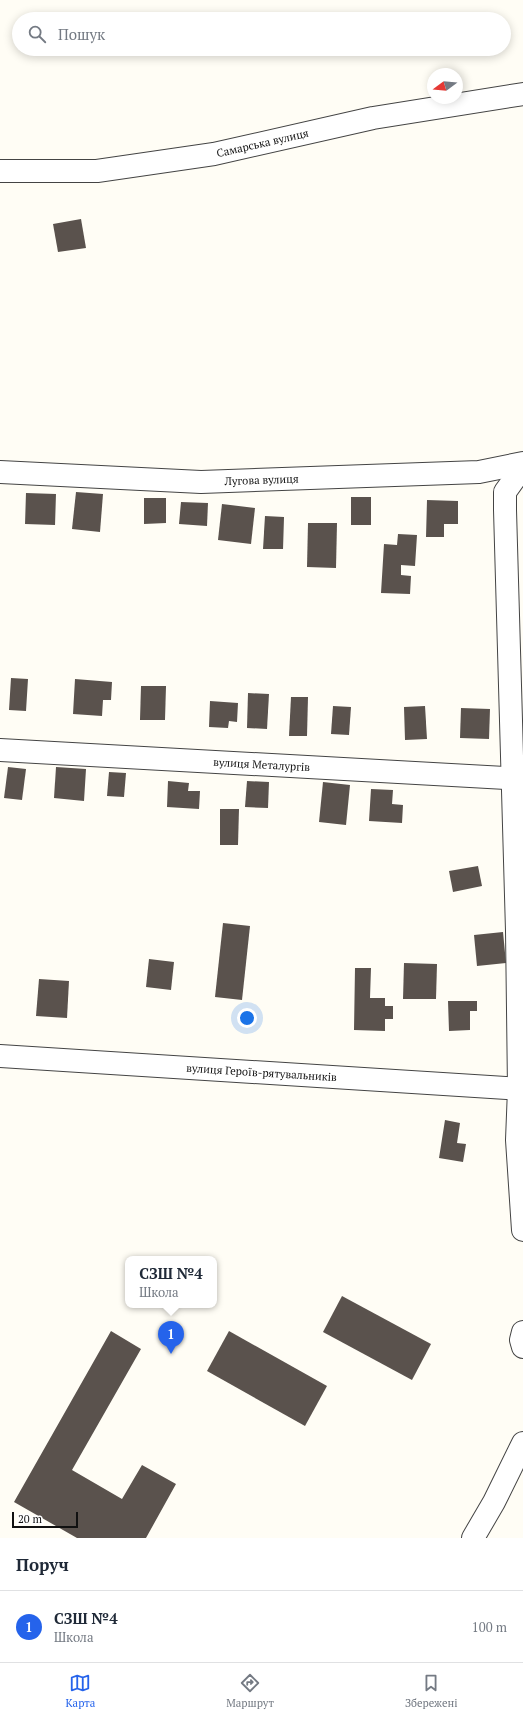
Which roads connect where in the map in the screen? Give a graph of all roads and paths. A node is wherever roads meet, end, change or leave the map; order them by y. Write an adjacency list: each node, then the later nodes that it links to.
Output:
1 (523, 94): 2 (street, Самарська вулиця)
2 (0, 172)
3 (523, 463): 5 (street, Лугова вулиця)
4 (523, 467): 7 (street)
5 (0, 472)
6 (0, 750): 7 (street, вулиця Металургів)
7 (518, 778): 9 (street)
8 (0, 1056): 9 (street, вулиця Героїв-рятувальників)
9 (521, 1089): 10 (street)
10 (523, 1230)
11 (523, 1332): 12 (street)
12 (523, 1348)
13 (523, 1443): 14 (street)
14 (473, 1538)

